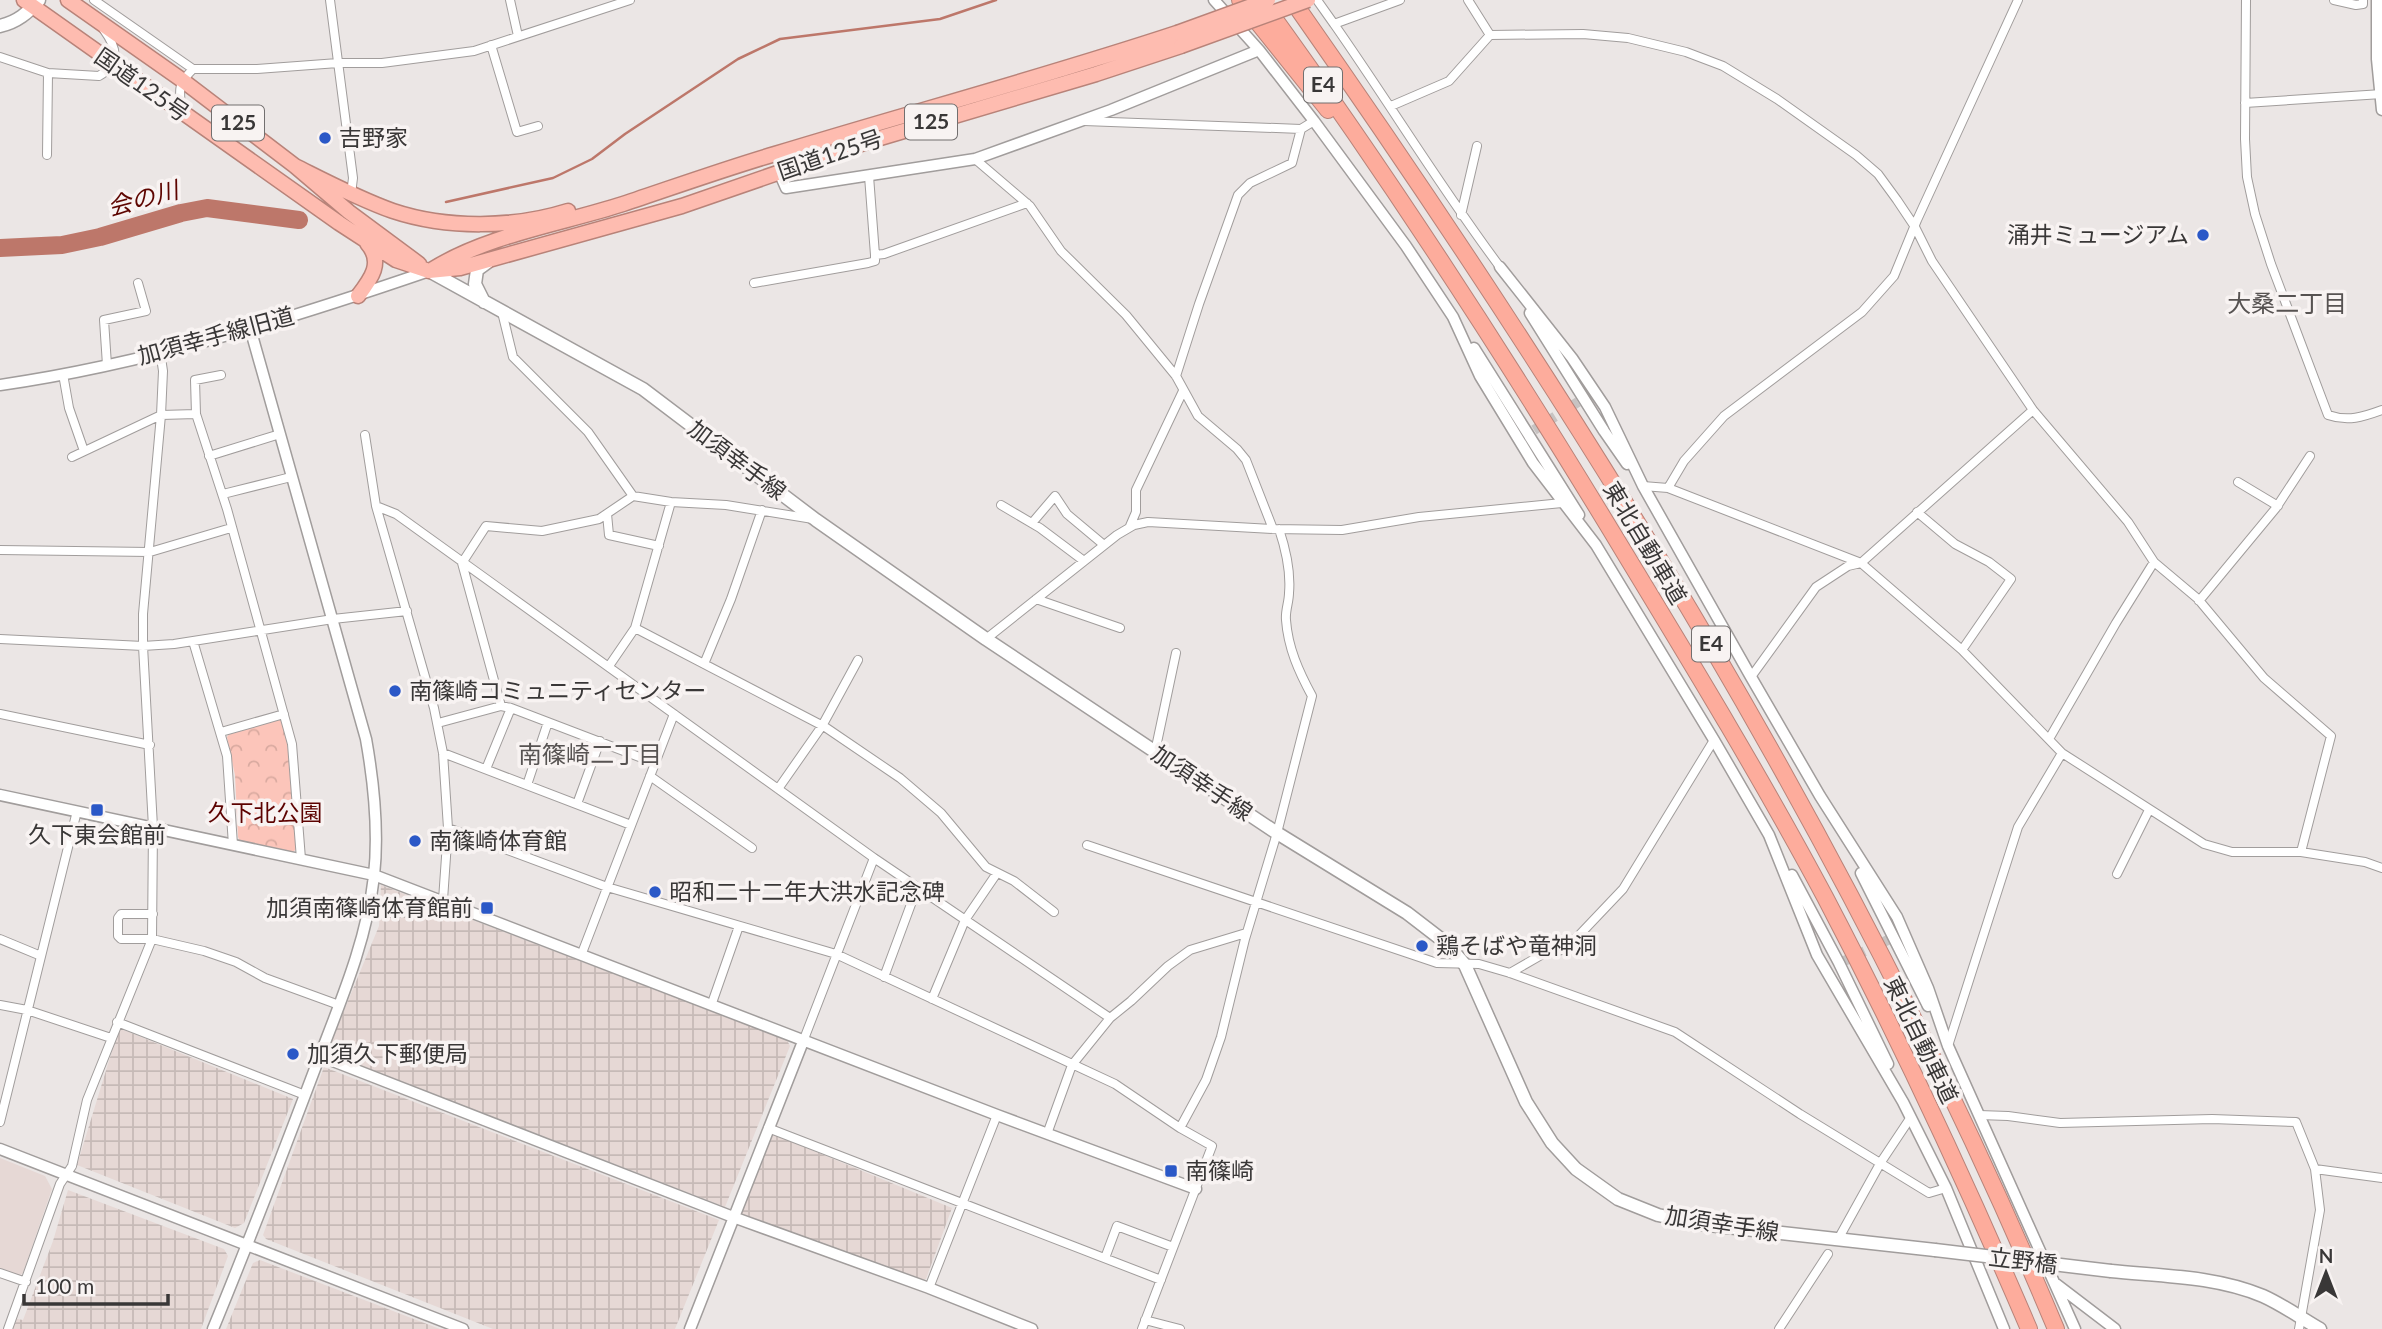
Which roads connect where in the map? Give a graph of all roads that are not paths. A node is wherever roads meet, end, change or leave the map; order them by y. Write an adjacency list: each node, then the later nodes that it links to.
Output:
1 (68, 0): 21 (highway, 国道125号 / 125)
2 (94, 0): 32 (street)
3 (330, 0): 30 (street)
4 (510, 0): 24 (street)
5 (630, 0): 24 (street)
6 (1214, 0): 28 (street)
7 (1240, 0): 50 (highway)
8 (1261, 0): 50 (highway, 東北自動車道 / E4)
9 (1268, 0): 26 (highway, 国道125号 / 125, bridge)
10 (1292, 0): 242 (highway, 東北自動車道 / E4)
11 (1308, 0): 26 (highway, 国道125号 / 125, bridge)
12 (1317, 0): 22 (street)
13 (1400, 0): 22 (street)
14 (1468, 0): 25 (street)
15 (2018, 0): 55 (street)
16 (2246, 0): 36 (street)
17 (2334, 0): 18 (street)
18 (2363, 0)
19 (2377, 0): 35 (street)
20 (32, 2): 23 (main road); 31 (highway, 国道125号 / 125)
21 (98, 22): 31 (street); 34 (highway, 国道125号 / 125)
22 (1334, 23): 37 (street)
23 (0, 26)
24 (518, 36): 27 (street)
25 (1490, 36): 37 (street); 55 (street)
26 (1179, 39): 45 (highway, 国道125号 / 125); 49 (highway, 国道125号 / 125)
27 (491, 45): 30 (street); 42 (street)
28 (1259, 50): 40 (street); 41 (street)
29 (0, 57): 33 (street)
30 (338, 63): 32 (street); 52 (street)
31 (112, 64): 33 (street); 39 (highway, 国道125号 / 125)
32 (193, 69): 34 (street)
33 (48, 73): 46 (street)
34 (182, 80): 39 (street); 48 (highway, 国道125号 / 125)
35 (2381, 94): 36 (street); 38 (street)
36 (2245, 103): 77 (street)
37 (1391, 106): 54 (street)
38 (2382, 110)
39 (183, 113): 56 (highway, 国道125号 / 125)
40 (1081, 121): 43 (street); 47 (street)
41 (1314, 121): 43 (street); 67 (street)
42 (538, 126)
43 (1301, 129): 73 (street)
44 (1478, 146): 54 (street)
45 (774, 154): 52 (highway); 60 (highway, 国道125号 / 125)
46 (47, 156)
47 (975, 159): 51 (street); 53 (street)
48 (295, 166): 52 (highway); 60 (highway, 国道125号 / 125)
49 (779, 172): 51 (street); 58 (highway, 国道125号 / 125)
50 (1382, 173): 241 (highway, 東北自動車道 / E4)
51 (869, 176): 57 (street)
52 (351, 194)
53 (1027, 203): 57 (street); 73 (street)
54 (1461, 215): 59 (street)
55 (1915, 227): 76 (street); 89 (street)
56 (361, 236): 60 (highway, 国道125号 / 125); 64 (highway)
57 (875, 255): 62 (street)
58 (491, 260): 60 (highway, 国道125号 / 125); 65 (main road)
59 (1500, 267): 63 (street)
60 (429, 271): 64 (street, 加須幸手線旧道); 65 (main road, 加須幸手線)
61 (138, 283): 70 (street)
62 (754, 284)
63 (1514, 287): 88 (street); 88 (street)
64 (358, 296): 68 (street, 加須幸手線旧道)
65 (484, 302): 66 (main road, 加須幸手線)
66 (502, 312): 91 (street); 100 (main road, 加須幸手線)
67 (1453, 317): 92 (street); 92 (street)
68 (250, 328): 69 (street, 加須幸手線旧道); 80 (street)
69 (160, 351): 70 (street, 加須幸手線旧道); 79 (street)
70 (107, 365): 71 (street, 加須幸手線旧道)
71 (63, 374): 74 (street, 加須幸手線旧道); 82 (street)
72 (221, 375): 78 (street)
73 (1176, 376): 75 (street)
74 (0, 385)
75 (1183, 391): 102 (street); 104 (street)
76 (2033, 410): 98 (street); 110 (street)
77 (2382, 410)
78 (195, 414): 79 (street); 83 (street)
79 (162, 415): 82 (street); 108 (street)
80 (280, 434): 83 (street); 86 (street)
81 (365, 435): 95 (street)
82 (84, 452): 85 (street)
83 (209, 456): 90 (street)
84 (2310, 456): 96 (street)
85 (72, 457)
86 (291, 477): 90 (street); 116 (street)
87 (2238, 482): 96 (street)
88 (1643, 486): 89 (street); 129 (street)
89 (1668, 488): 112 (street)
90 (223, 494): 103 (street)
91 (633, 496): 93 (street); 99 (street)
92 (1566, 501): 104 (street); 140 (street)
93 (671, 502): 97 (street); 106 (street)
94 (1001, 505): 101 (street)
95 (376, 506): 111 (street); 115 (street)
96 (2278, 506): 114 (street)
97 (762, 510): 100 (street); 127 (street)
98 (1917, 512): 112 (street); 124 (street)
99 (607, 514): 106 (street); 111 (street)
100 (816, 520): 121 (main road, 加須幸手線)
101 (1032, 523): 105 (street); 109 (street)
102 (1130, 527): 104 (street); 105 (street)
103 (231, 528): 108 (street); 119 (street)
104 (1276, 529): 158 (street)
105 (1104, 545): 109 (street)
106 (659, 547): 117 (street)
107 (0, 551): 108 (street)
108 (150, 552): 123 (street)
109 (1084, 561): 113 (street)
110 (2154, 562): 114 (street); 139 (street)
111 (462, 563): 128 (street); 130 (street)
112 (1861, 563): 124 (street); 129 (street)
113 (1036, 599): 118 (street); 121 (street)
114 (2199, 601): 164 (street)
115 (407, 611): 116 (street); 136 (street)
116 (333, 619): 119 (street); 170 (street)
117 (635, 628): 127 (street); 128 (street)
118 (1119, 628)
119 (261, 630): 122 (street); 133 (street)
120 (0, 639): 123 (street)
121 (986, 639): 143 (main road, 加須幸手線)
122 (193, 641): 123 (street); 138 (street)
123 (143, 646): 142 (street)
124 (1962, 650): 139 (street)
125 (1176, 653): 143 (street)
126 (858, 660): 137 (street)
127 (704, 664): 137 (street)
128 (609, 666): 134 (street)
129 (1751, 677): 160 (street)
130 (501, 706): 131 (street); 136 (street)
131 (511, 708): 135 (street); 147 (street)
132 (0, 714): 142 (street)
133 (284, 714): 138 (street); 166 (street)
134 (674, 714): 146 (street); 150 (street)
135 (548, 722): 141 (street); 149 (street)
136 (438, 723): 144 (street)
137 (822, 726): 150 (street); 168 (street)
138 (221, 732): 161 (street)
139 (2049, 739): 145 (street)
140 (1714, 740): 159 (street); 186 (street)
141 (600, 741): 146 (street); 152 (street)
142 (150, 746): 156 (street)
143 (1155, 752): 158 (main road, 加須幸手線)
144 (443, 753): 147 (street); 157 (street)
145 (2062, 753): 153 (street); 197 (street)
146 (655, 762): 148 (street)
147 (486, 769): 149 (street)
148 (650, 776): 155 (street); 163 (street)
149 (527, 785): 152 (street)
150 (778, 789): 165 (street)
151 (0, 795): 154 (street)
152 (577, 804): 155 (street)
153 (2149, 810): 164 (street); 169 (street)
154 (77, 811): 156 (street); 184 (street)
155 (631, 825): 171 (street)
156 (153, 827): 161 (street); 176 (street)
157 (448, 828): 171 (street); 173 (street)
158 (1277, 833): 174 (street); 185 (main road, 加須幸手線)
159 (1769, 835): 203 (street); 203 (street)
160 (1846, 838): 197 (street); 197 (street)
161 (233, 845): 166 (street)
162 (1087, 845): 174 (street)
163 (752, 848)
164 (2301, 852): 167 (street)
165 (874, 858): 172 (street); 183 (street)
166 (301, 859): 170 (street)
167 (2382, 868)
168 (997, 873): 175 (street); 177 (street)
169 (2117, 874)
170 (374, 875): 173 (street); 191 (street)
171 (607, 887): 178 (street); 182 (street)
172 (917, 888): 177 (street); 187 (street)
173 (443, 900): 182 (street)
174 (1256, 901): 179 (street); 185 (street)
175 (1054, 912)
176 (153, 914): 181 (street); 181 (street)
177 (965, 920): 188 (street); 193 (street)
178 (739, 926): 183 (street); 189 (street)
179 (1246, 933): 193 (street); 209 (street)
180 (0, 939): 184 (street)
181 (152, 939): 191 (street); 194 (street)
182 (582, 953): 189 (street)
183 (836, 954): 187 (street); 196 (street)
184 (41, 956): 192 (street)
185 (1465, 965): 186 (street); 223 (main road, 加須幸手線)
186 (1510, 973): 212 (street)
187 (884, 977): 188 (street)
188 (932, 999): 199 (street)
189 (712, 1003): 196 (street)
190 (0, 1005): 192 (street)
191 (339, 1005): 198 (street)
192 (27, 1010): 195 (street); 201 (street)
193 (1110, 1018): 199 (street)
194 (117, 1022): 195 (street); 202 (street)
195 (111, 1038): 214 (street)
196 (804, 1039): 204 (street); 208 (street)
197 (1948, 1046): 205 (street)
198 (320, 1056): 202 (street); 219 (street)
199 (1072, 1065): 209 (street); 210 (street)
200 (0, 1081): 201 (street)
201 (10, 1083): 207 (street)
202 (305, 1095): 221 (street)
203 (1903, 1102): 206 (street)
204 (997, 1115): 210 (street); 218 (street)
205 (1979, 1115): 213 (street); 229 (street)
206 (1911, 1117): 212 (street); 216 (street)
207 (0, 1122)
208 (768, 1128): 218 (street); 219 (street)
209 (1180, 1128): 217 (street)
210 (1047, 1134): 217 (street)
211 (0, 1149): 214 (street)
212 (1881, 1162): 216 (street); 220 (street)
213 (2315, 1169): 215 (street); 231 (street)
214 (65, 1175): 221 (street); 228 (street)
215 (2382, 1178)
216 (1946, 1188): 240 (street)
217 (1196, 1189): 222 (street)
218 (961, 1204): 225 (street); 230 (street)
219 (733, 1217): 230 (street); 236 (street)
220 (1841, 1234)
221 (247, 1247): 234 (street); 235 (street)
222 (1173, 1247): 225 (street); 227 (street)
223 (1935, 1250): 231 (main road, 立野橋, bridge)
224 (1828, 1254): 239 (street)
225 (1105, 1258): 227 (street)
226 (0, 1273): 228 (street)
227 (1161, 1280): 232 (street)
228 (26, 1282): 233 (street)
229 (2055, 1283): 243 (street); 244 (street)
230 (929, 1289): 237 (street)
231 (2300, 1323): 245 (main road)
232 (1144, 1325): 238 (street)
233 (8, 1329)
234 (213, 1329)
235 (463, 1329)
236 (690, 1329)
237 (1032, 1329)
238 (1180, 1329)
239 (1779, 1329)
240 (2004, 1329)
241 (2029, 1329)
242 (2056, 1329)
243 (2074, 1329)
244 (2115, 1329)
245 (2320, 1329)

